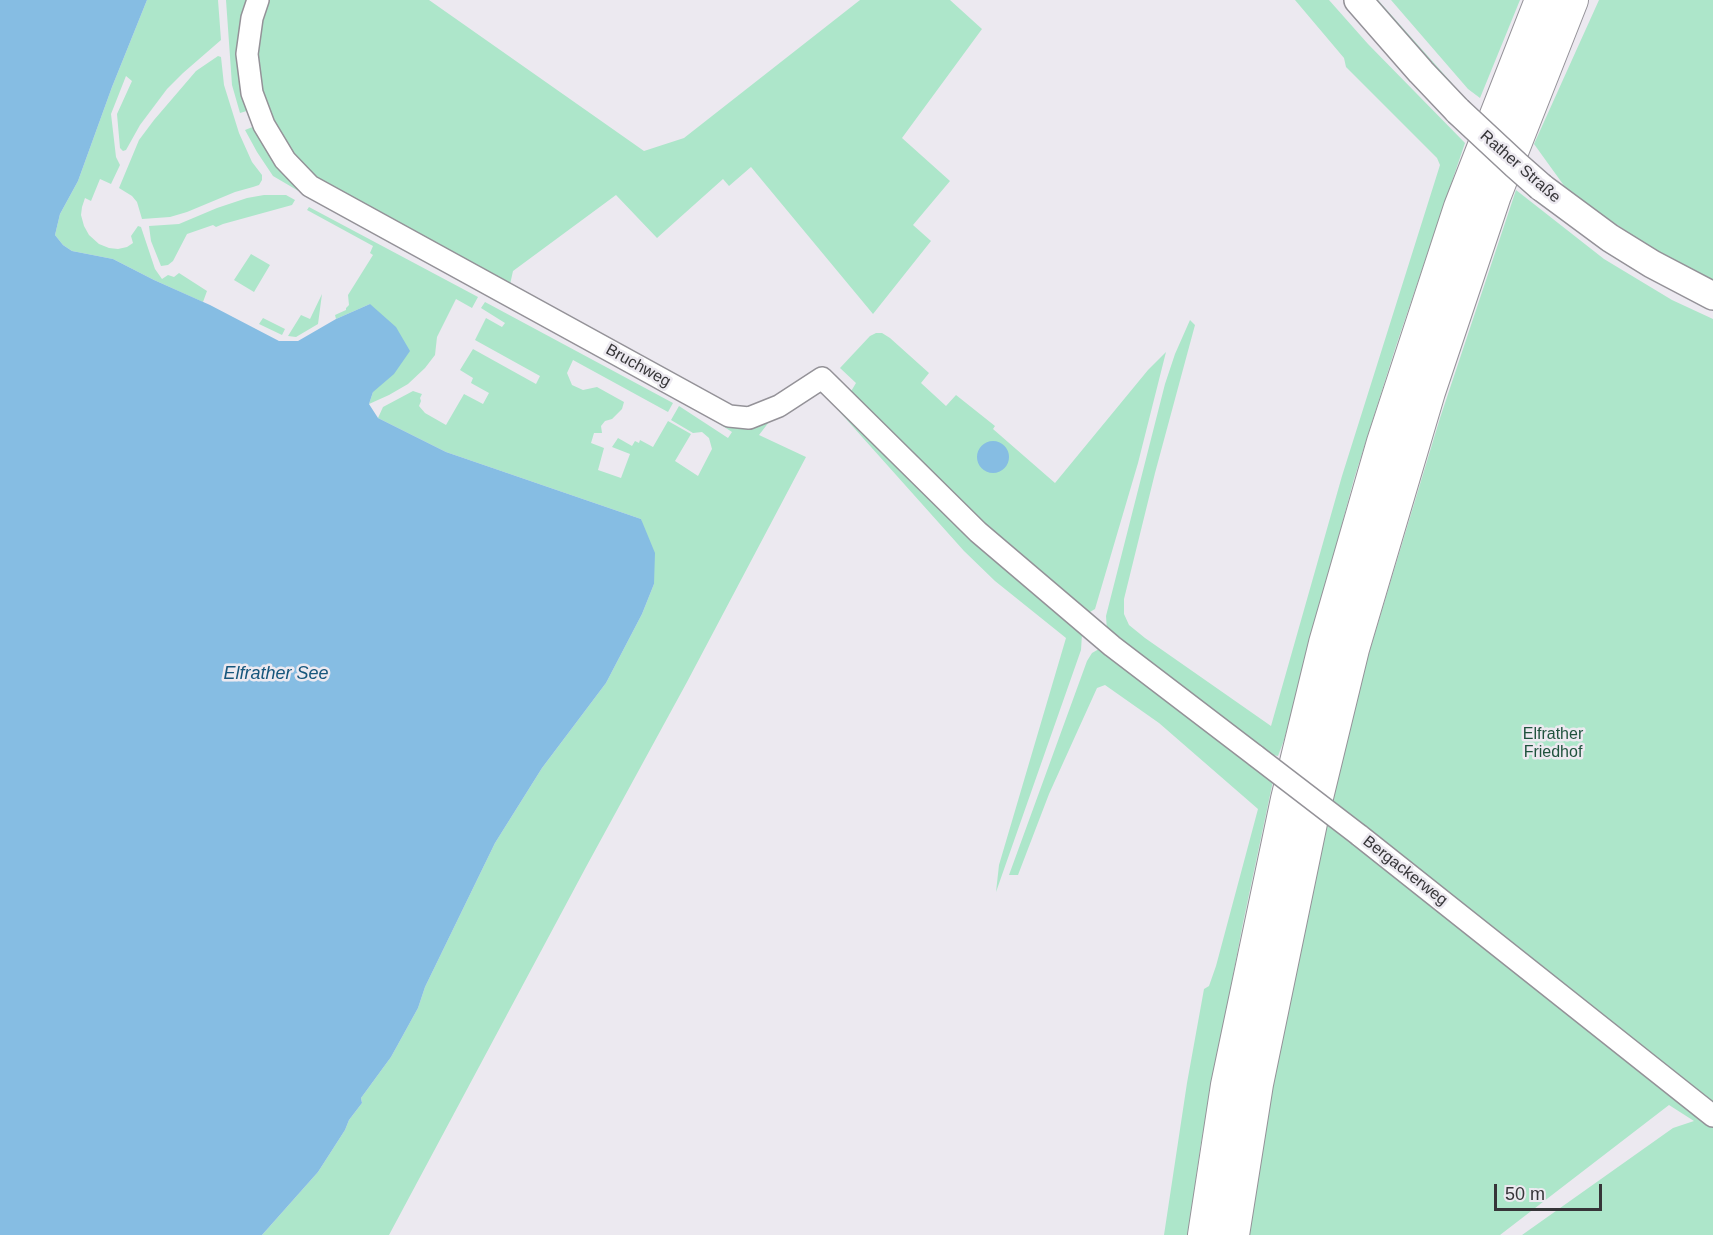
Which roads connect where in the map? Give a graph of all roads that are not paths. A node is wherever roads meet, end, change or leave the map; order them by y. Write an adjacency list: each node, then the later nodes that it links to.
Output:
1 (258, 0): 8 (street, Bruchweg)
2 (1358, 0): 7 (main road, Rather Straße, bridge)
3 (1541, 0): 10 (highway)
4 (1572, 0): 6 (highway)
5 (1584, 0): 6 (highway)
6 (1560, 30): 11 (highway)
7 (1713, 296)
8 (1094, 631): 9 (street, Bergackerweg, bridge)
9 (1713, 1116)
10 (1204, 1235)
11 (1233, 1235)

